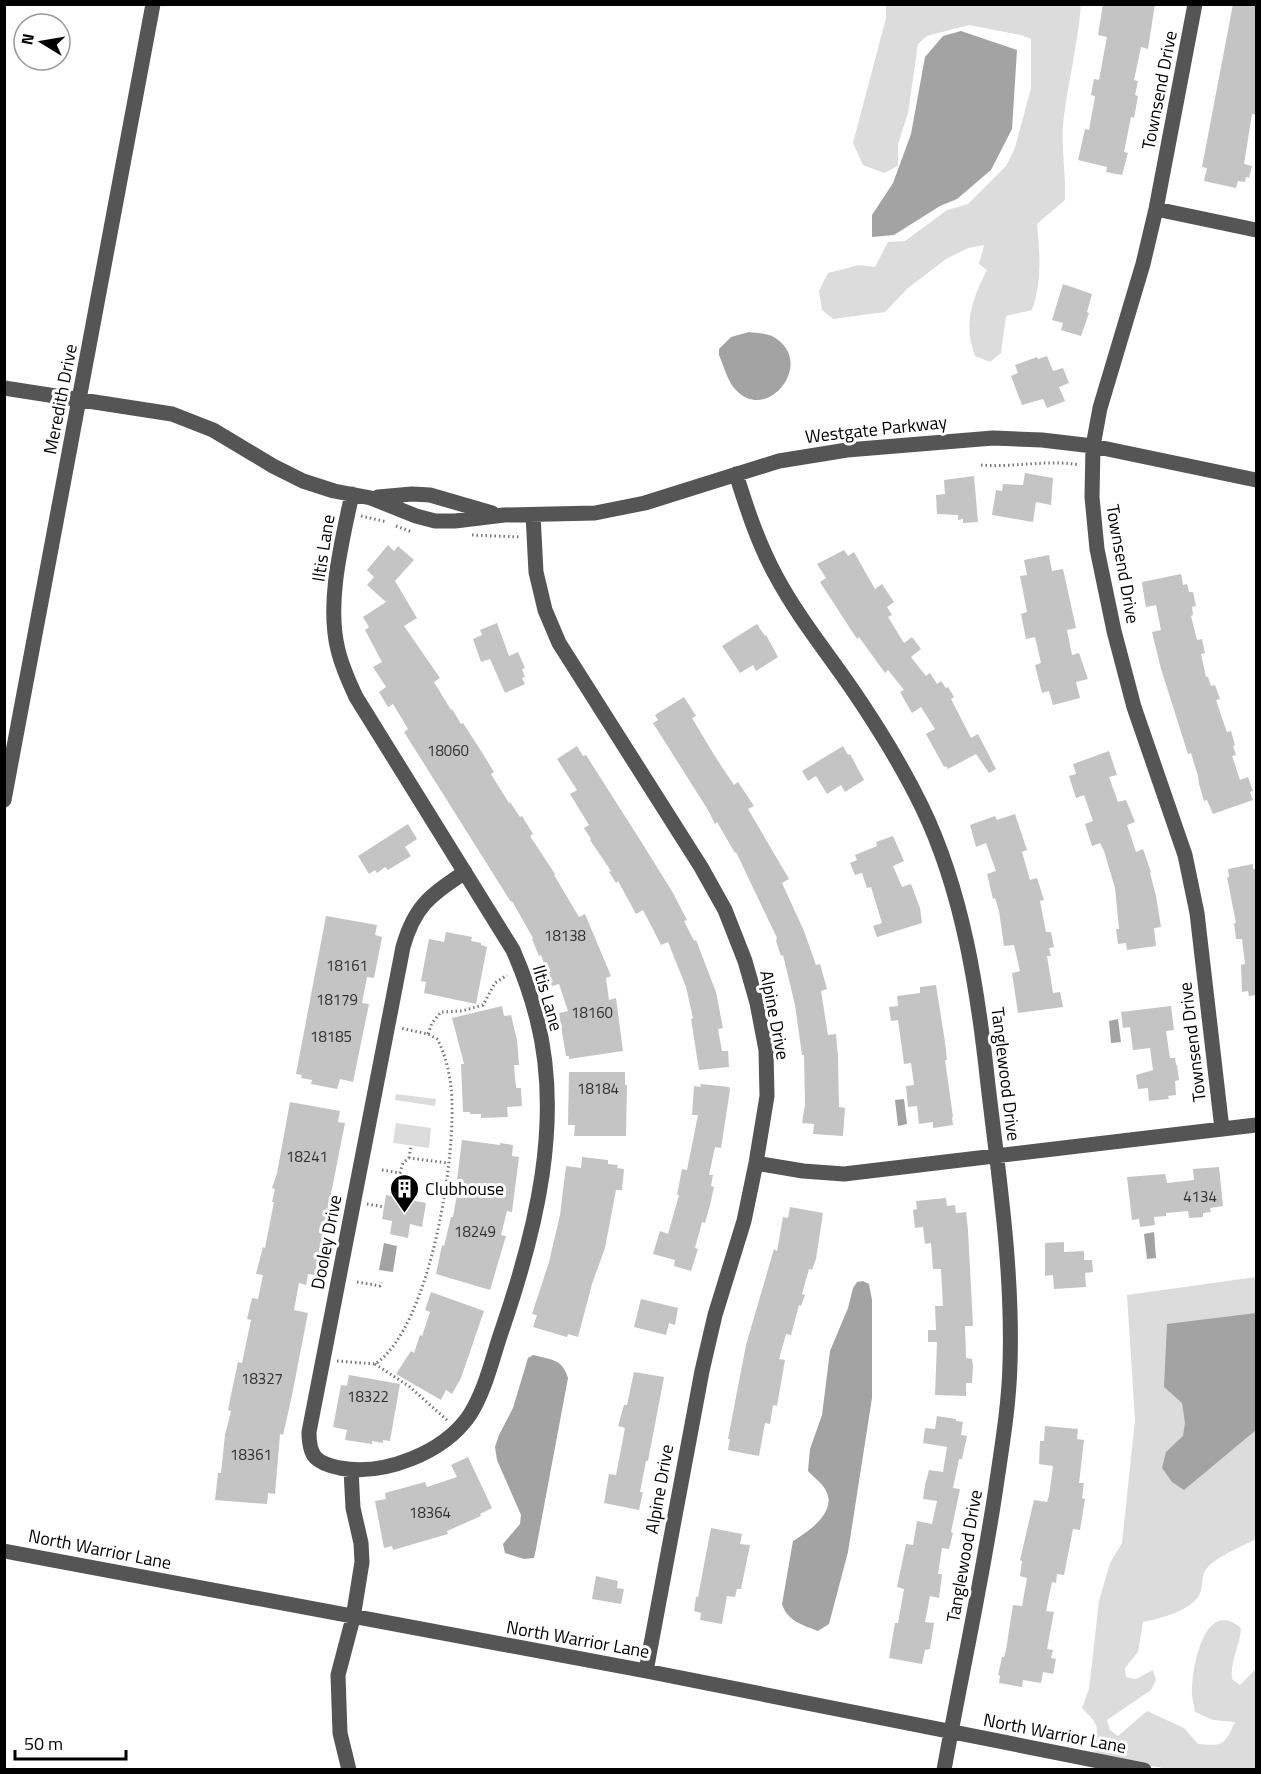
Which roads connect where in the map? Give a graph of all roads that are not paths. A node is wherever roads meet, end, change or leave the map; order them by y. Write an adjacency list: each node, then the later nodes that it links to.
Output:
1 (153, 4): 6 (street, Meredith Drive)
2 (1196, 4): 3 (street, Townsend Drive)
3 (1156, 209): 4 (street); 7 (street, Townsend Drive)
4 (1257, 230)
5 (4, 388): 6 (street, Westgate Parkway)
6 (79, 400): 10 (street, Westgate Parkway); 14 (street, Meredith Drive)
7 (1093, 446): 8 (street, Westgate Parkway); 9 (street, Westgate Parkway); 17 (street, Townsend Drive)
8 (736, 474): 13 (street, Westgate Parkway); 18 (street, Tanglewood Drive)
9 (1257, 480)
10 (352, 494): 11 (street, Westgate Parkway); 15 (street, Iltis Lane)
11 (371, 498): 12 (street, Westgate Parkway); 12 (street, Westgate Parkway)
12 (504, 515): 13 (street, Westgate Parkway)
13 (533, 515): 19 (street, Alpine Drive)
14 (4, 800)
15 (465, 872): 20 (street, Dooley Drive); 20 (street, Iltis Lane)
16 (1257, 1125): 17 (street)
17 (1222, 1130): 18 (street)
18 (996, 1156): 19 (street); 24 (street, Tanglewood Drive)
19 (756, 1163): 23 (street, Alpine Drive)
20 (351, 1470): 22 (street)
21 (4, 1551): 22 (street, North Warrior Lane)
22 (353, 1618): 23 (street, North Warrior Lane); 25 (street)
23 (646, 1671): 24 (street, North Warrior Lane)
24 (951, 1732): 26 (street, Tanglewood Drive); 27 (street, North Warrior Lane)
25 (349, 1770)
26 (944, 1770)
27 (1144, 1770)

